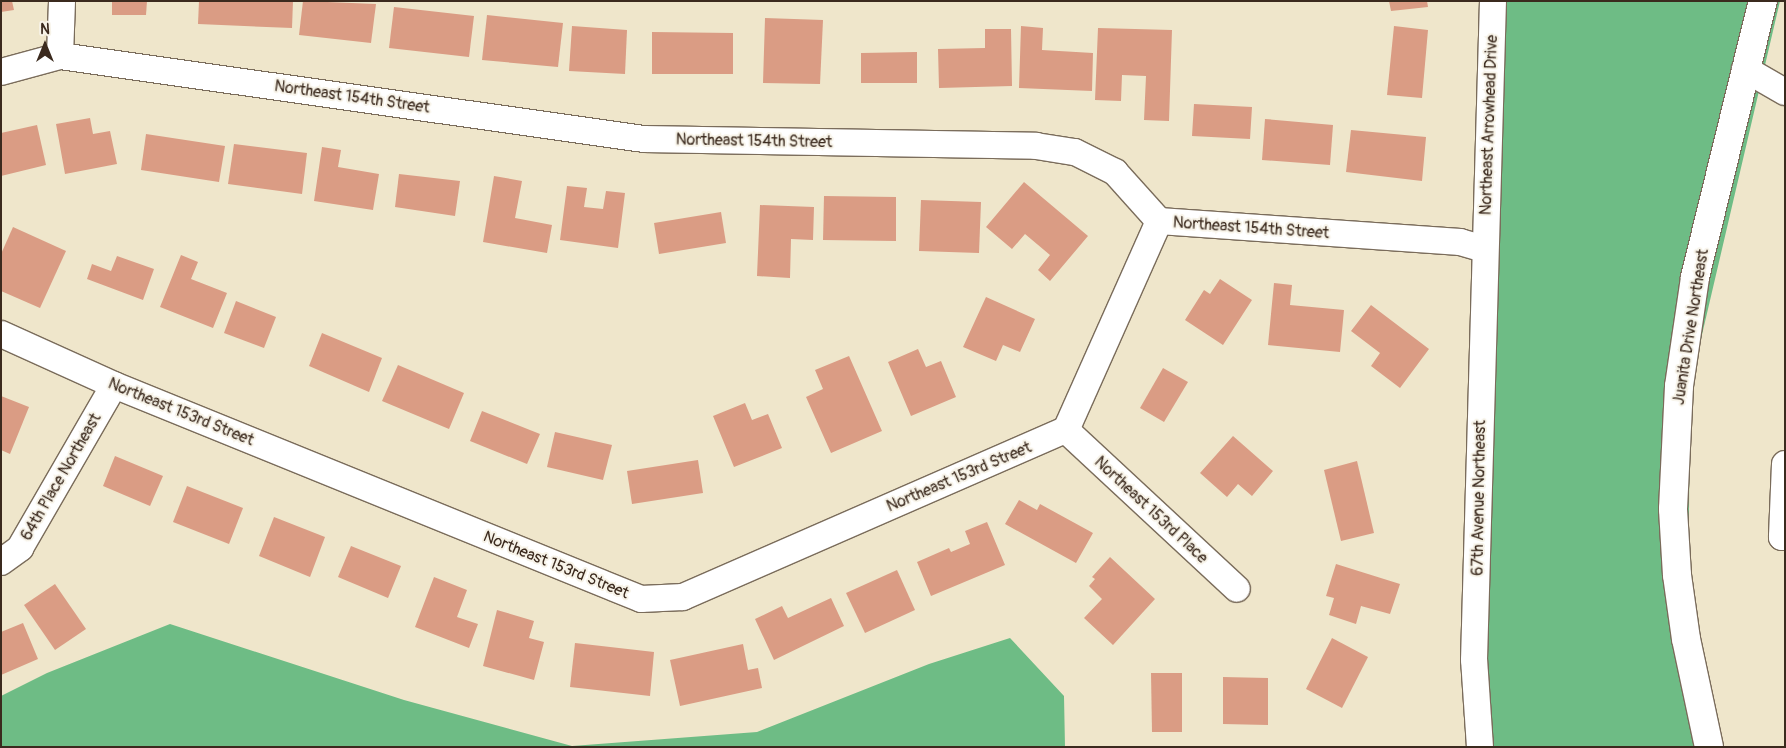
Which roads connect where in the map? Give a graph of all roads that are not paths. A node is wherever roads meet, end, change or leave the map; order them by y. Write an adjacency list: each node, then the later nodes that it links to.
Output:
1 (62, 1): 4 (street)
2 (1493, 1): 9 (street, Northeast Arrowhead Drive)
3 (1763, 1): 5 (main road, Juanita Drive Northeast)
4 (60, 56): 6 (street, Northeast 154th Street); 8 (street, Northeast 154th Street)
5 (1745, 70): 7 (street); 18 (main road, Juanita Drive Northeast)
6 (1, 72)
7 (1785, 92)
8 (1158, 221): 9 (street, Northeast 154th Street); 12 (street)
9 (1485, 249): 17 (street, 67th Avenue Northeast)
10 (1, 334): 11 (street, Northeast 153rd Street)
11 (114, 385): 12 (street, Northeast 153rd Street); 15 (street, 64th Place Northeast)
12 (1066, 430): 16 (street, Northeast 153rd Place)
13 (1785, 464): 14 (street)
14 (1785, 537)
15 (1, 562)
16 (1236, 589)
17 (1480, 747)
18 (1709, 747)

